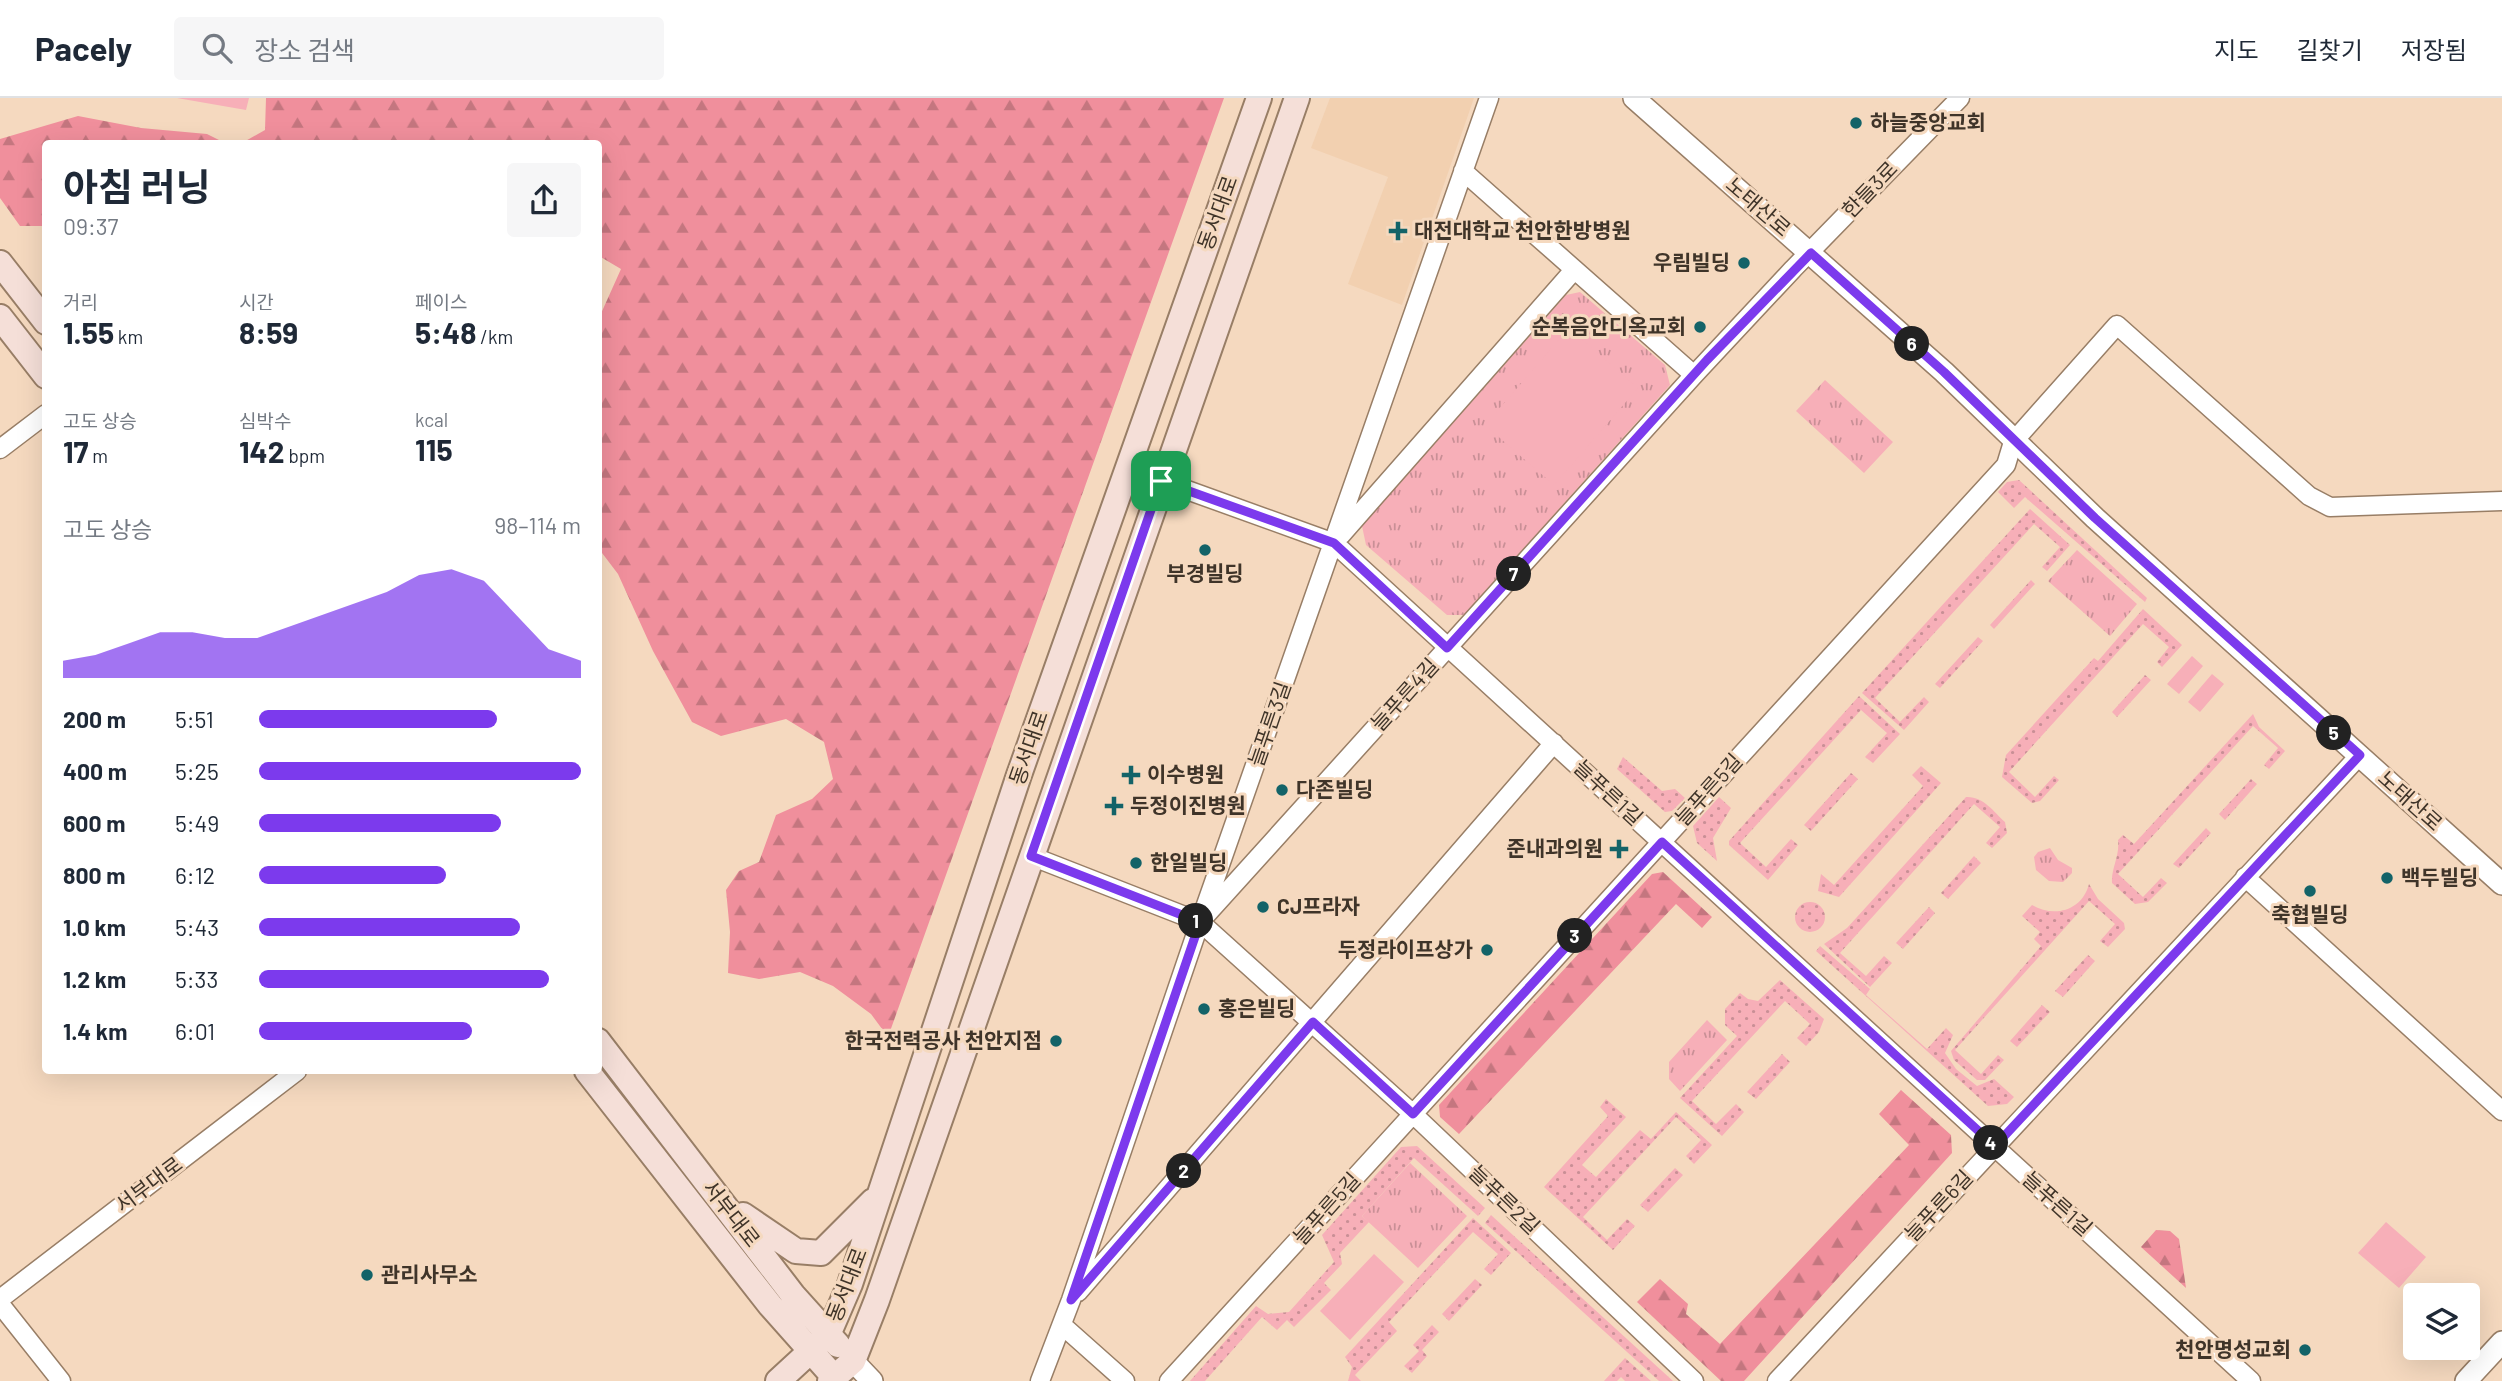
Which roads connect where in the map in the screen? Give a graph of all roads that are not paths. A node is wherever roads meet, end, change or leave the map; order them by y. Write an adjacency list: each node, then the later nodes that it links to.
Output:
1 (1259, 98): 36 (main road, 동서대로)
2 (1297, 98): 17 (main road, 동서대로)
3 (1489, 98): 6 (street, 늘푸른3길)
4 (1634, 98): 7 (street, 노태산로)
5 (1960, 98): 7 (street, 한들3로)
6 (1463, 171): 9 (street); 19 (street, 늘푸른3길)
7 (1811, 253): 13 (street, 늘푸른4길); 15 (street, 노태산로)
8 (0, 263): 11 (main road)
9 (1574, 270): 13 (street); 19 (street, 늘푸른3길)
10 (0, 317): 12 (main road)
11 (42, 317)
12 (42, 371)
13 (1694, 375): 20 (street, 늘푸른4길)
14 (42, 417): 16 (street)
15 (2013, 442): 18 (street, 늘푸른5길); 22 (street, 노태산로); 23 (street, 늘푸른5길)
16 (0, 449)
17 (1161, 481): 19 (street, 늘푸른1길); 24 (main road, 동서대로)
18 (2502, 501)
19 (1334, 543): 20 (street, 늘푸른1길); 27 (street, 늘푸른3길)
20 (1447, 648): 21 (street, 늘푸른1길); 27 (street, 늘푸른4길)
21 (1554, 743): 23 (street, 늘푸른1길); 28 (street, 늘푸른1길)
22 (2360, 755): 25 (street, 늘푸른6길); 26 (street, 노태산로)
23 (1662, 842): 33 (street, 늘푸른5길); 34 (street, 늘푸른1길)
24 (1031, 856): 27 (street, 늘푸른2길); 43 (main road, 동서대로)
25 (2245, 877): 32 (street); 34 (street, 늘푸른6길)
26 (2502, 884)
27 (1200, 922): 28 (street, 늘푸른2길); 38 (street, 늘푸른3길)
28 (1313, 1022): 33 (street, 늘푸른2길); 38 (street)
29 (602, 1046): 35 (main road, 서부대로)
30 (293, 1074): 37 (street, 서부대로)
31 (590, 1074): 42 (main road, 서부대로)
32 (2502, 1111)
33 (1413, 1114): 49 (street, 늘푸른5길); 50 (street, 늘푸른2길)
34 (1995, 1146): 51 (street, 늘푸른6길); 52 (street, 늘푸른1길)
35 (708, 1184): 36 (main road); 42 (main road, 서부대로)
36 (878, 1195): 42 (main road, 동서대로)
37 (0, 1299)
38 (1071, 1300): 40 (street, 늘푸른3길)
39 (0, 1304): 44 (street)
40 (1062, 1325): 47 (street, 늘푸른3길); 48 (street)
41 (2502, 1342): 53 (street)
42 (819, 1343): 43 (main road, 서부대로); 45 (main road, 동서대로)
43 (839, 1375): 46 (street, 서부대로)
44 (61, 1381)
45 (778, 1381)
46 (872, 1381)
47 (1040, 1381)
48 (1125, 1381)
49 (1169, 1381)
50 (1694, 1381)
51 (1777, 1381)
52 (2251, 1381)
53 (2466, 1381)

